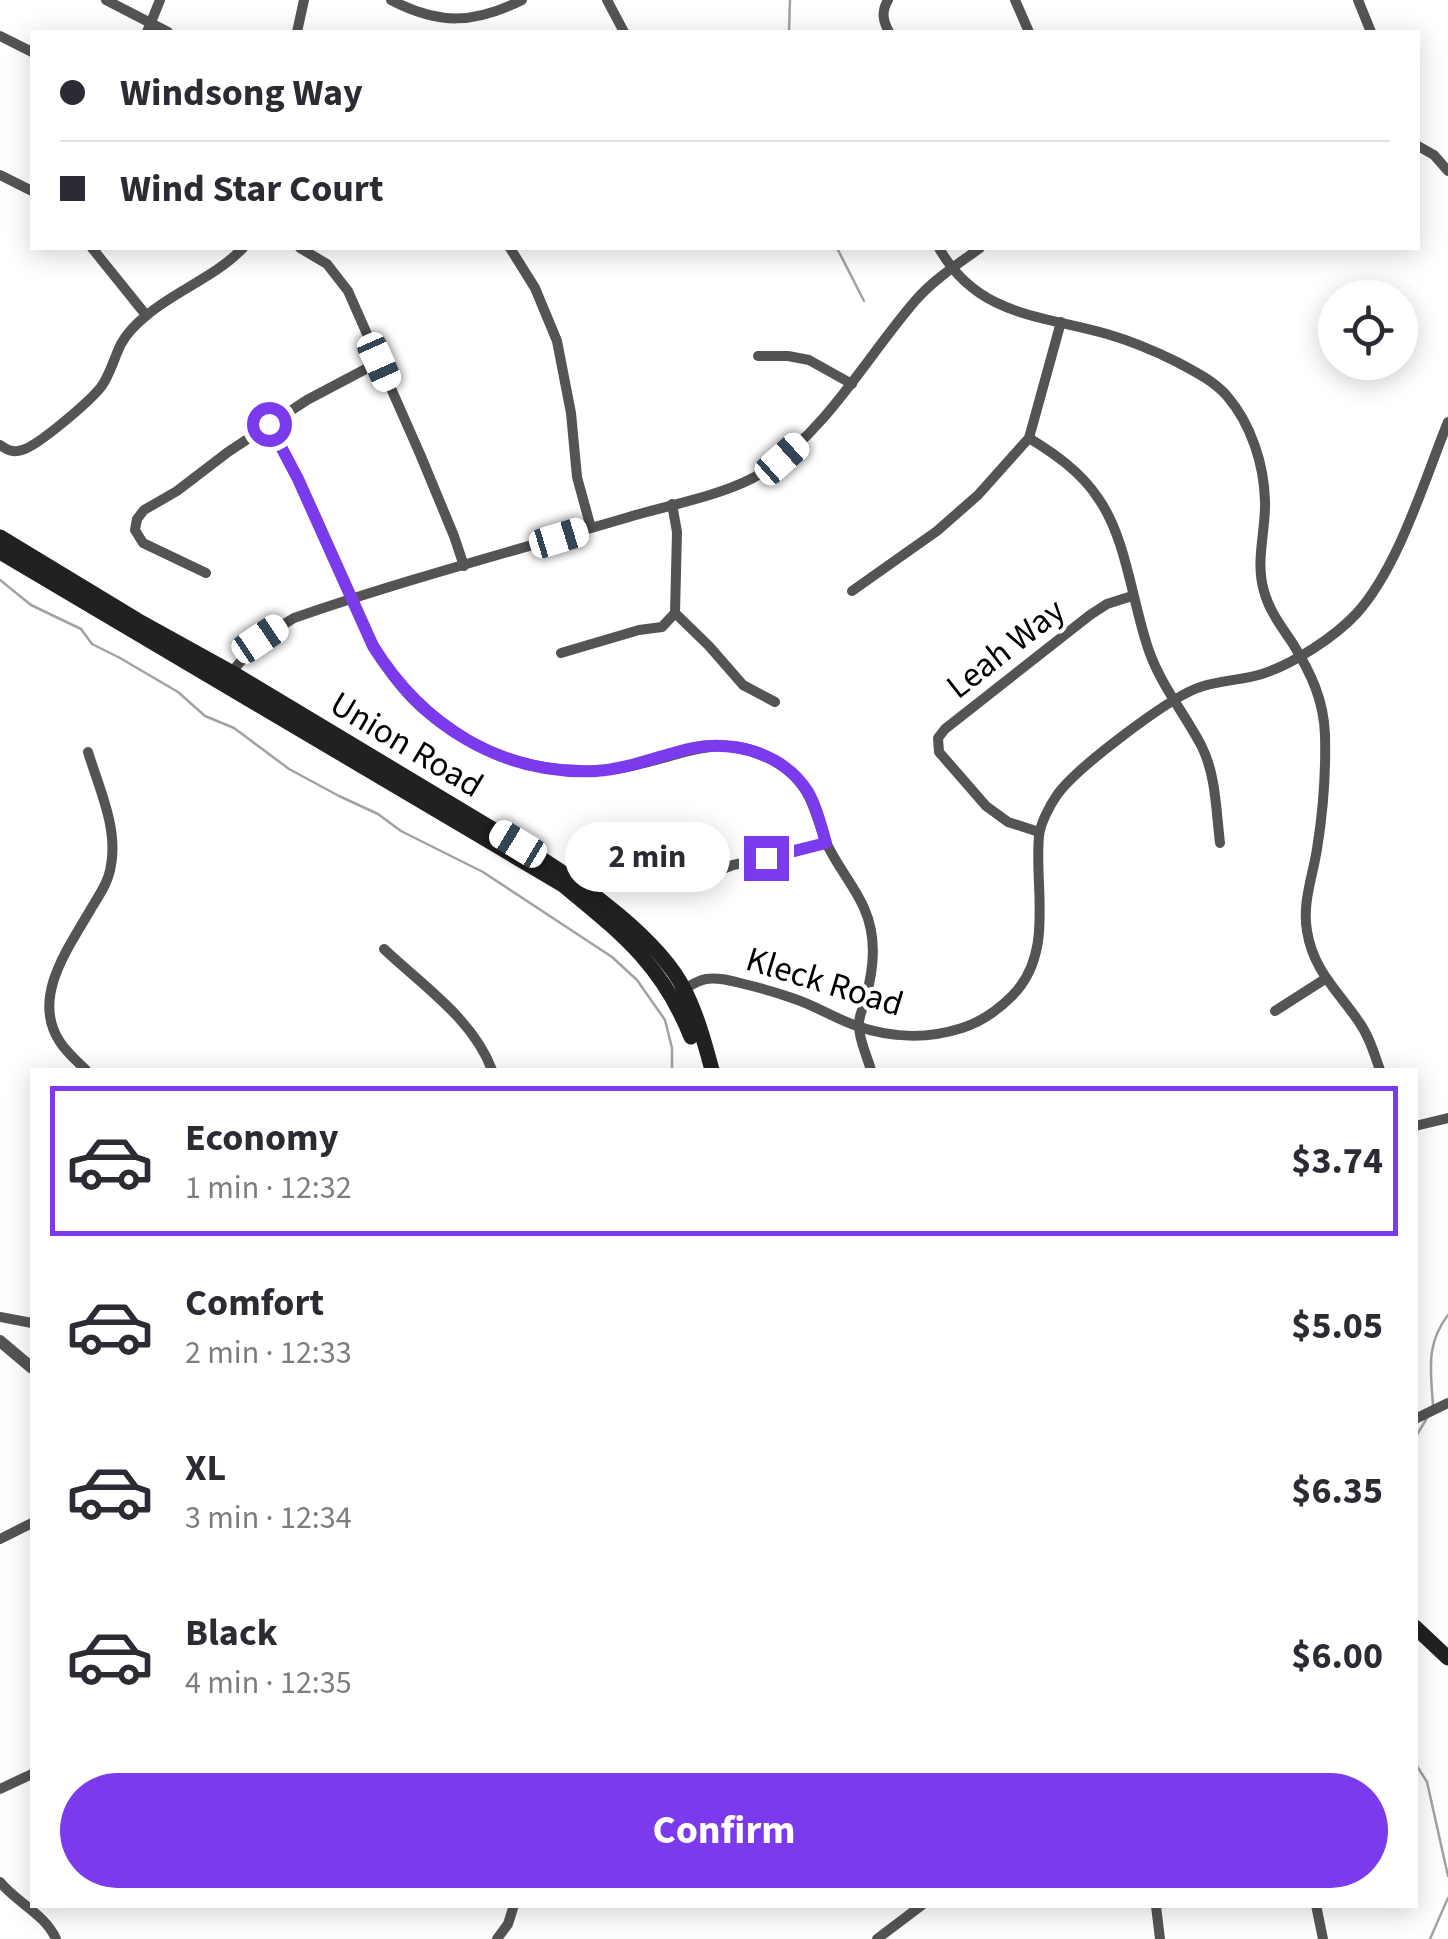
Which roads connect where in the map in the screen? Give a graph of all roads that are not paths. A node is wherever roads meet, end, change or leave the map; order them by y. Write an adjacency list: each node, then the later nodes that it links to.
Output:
1 (106, 0): 10 (street)
2 (160, 0): 10 (street)
3 (304, 0): 11 (street)
4 (392, 0): 5 (street)
5 (522, 0)
6 (606, 0): 12 (street)
7 (888, 0): 13 (street)
8 (1015, 0): 14 (street)
9 (1358, 0): 15 (street)
10 (149, 28)
11 (297, 30)
12 (623, 30)
13 (888, 30)
14 (1027, 30)
15 (1370, 30)
16 (0, 36): 17 (street)
17 (30, 51)
18 (1420, 147): 19 (street)
19 (1448, 170)
20 (0, 175): 21 (street)
21 (30, 190)
22 (94, 250): 29 (street)
23 (240, 250): 29 (street)
24 (303, 250): 32 (street)
25 (511, 250): 39 (street)
26 (940, 250): 28 (street)
27 (977, 250): 28 (street)
28 (951, 269): 30 (street); 33 (street)
29 (146, 316): 37 (street)
30 (1061, 322): 36 (street); 49 (street)
31 (758, 356): 33 (street)
32 (379, 362): 35 (street); 42 (street)
33 (852, 384): 38 (street)
34 (1448, 422): 49 (street, Kleck Road)
35 (269, 424): 43 (street); 46 (street)
36 (1029, 438): 44 (street); 45 (street)
37 (0, 445)
38 (672, 504): 39 (street); 47 (street)
39 (591, 528): 42 (street)
40 (0, 537): 50 (main road, Union Road)
41 (0, 552): 50 (main road, Union Road)
42 (464, 566): 46 (street)
43 (206, 573)
44 (852, 591)
45 (1132, 596): 51 (street); 54 (street, Leah Way)
46 (352, 600): 50 (street); 56 (street)
47 (675, 613): 48 (street); 52 (street)
48 (561, 653)
49 (1300, 655): 51 (street, Kleck Road); 59 (street)
50 (228, 678): 60 (main road, Union Road)
51 (1174, 700): 54 (street, Kleck Road); 55 (street)
52 (775, 702)
53 (88, 752): 63 (street)
54 (1039, 832): 62 (street, Kleck Road)
55 (1220, 842)
56 (826, 843): 57 (street); 62 (street)
57 (694, 880)
58 (384, 949): 64 (street)
59 (1325, 979): 61 (street); 68 (street)
60 (678, 992): 62 (street, Kleck Road); 65 (main road, Union Road); 66 (main road, Union Road)
61 (1275, 1011)
62 (858, 1027): 67 (street)
63 (84, 1068)
64 (491, 1068)
65 (702, 1068)
66 (711, 1068)
67 (870, 1068)
68 (1379, 1068)
69 (1448, 1118): 70 (street)
70 (1418, 1125)
71 (0, 1318): 72 (street)
72 (30, 1323)
73 (0, 1341): 74 (street)
74 (30, 1366)
75 (1448, 1403): 76 (street)
76 (1418, 1417)
77 (30, 1523): 78 (street)
78 (0, 1539)
79 (1418, 1630): 80 (main road)
80 (1448, 1658)
81 (30, 1775): 82 (street)
82 (0, 1789)
83 (0, 1882): 88 (street)
84 (513, 1908): 89 (street)
85 (918, 1908): 90 (street)
86 (1156, 1908): 91 (street)
87 (1317, 1908): 92 (street)
88 (56, 1939)
89 (497, 1939)
90 (877, 1939)
91 (1160, 1939)
92 (1322, 1939)

